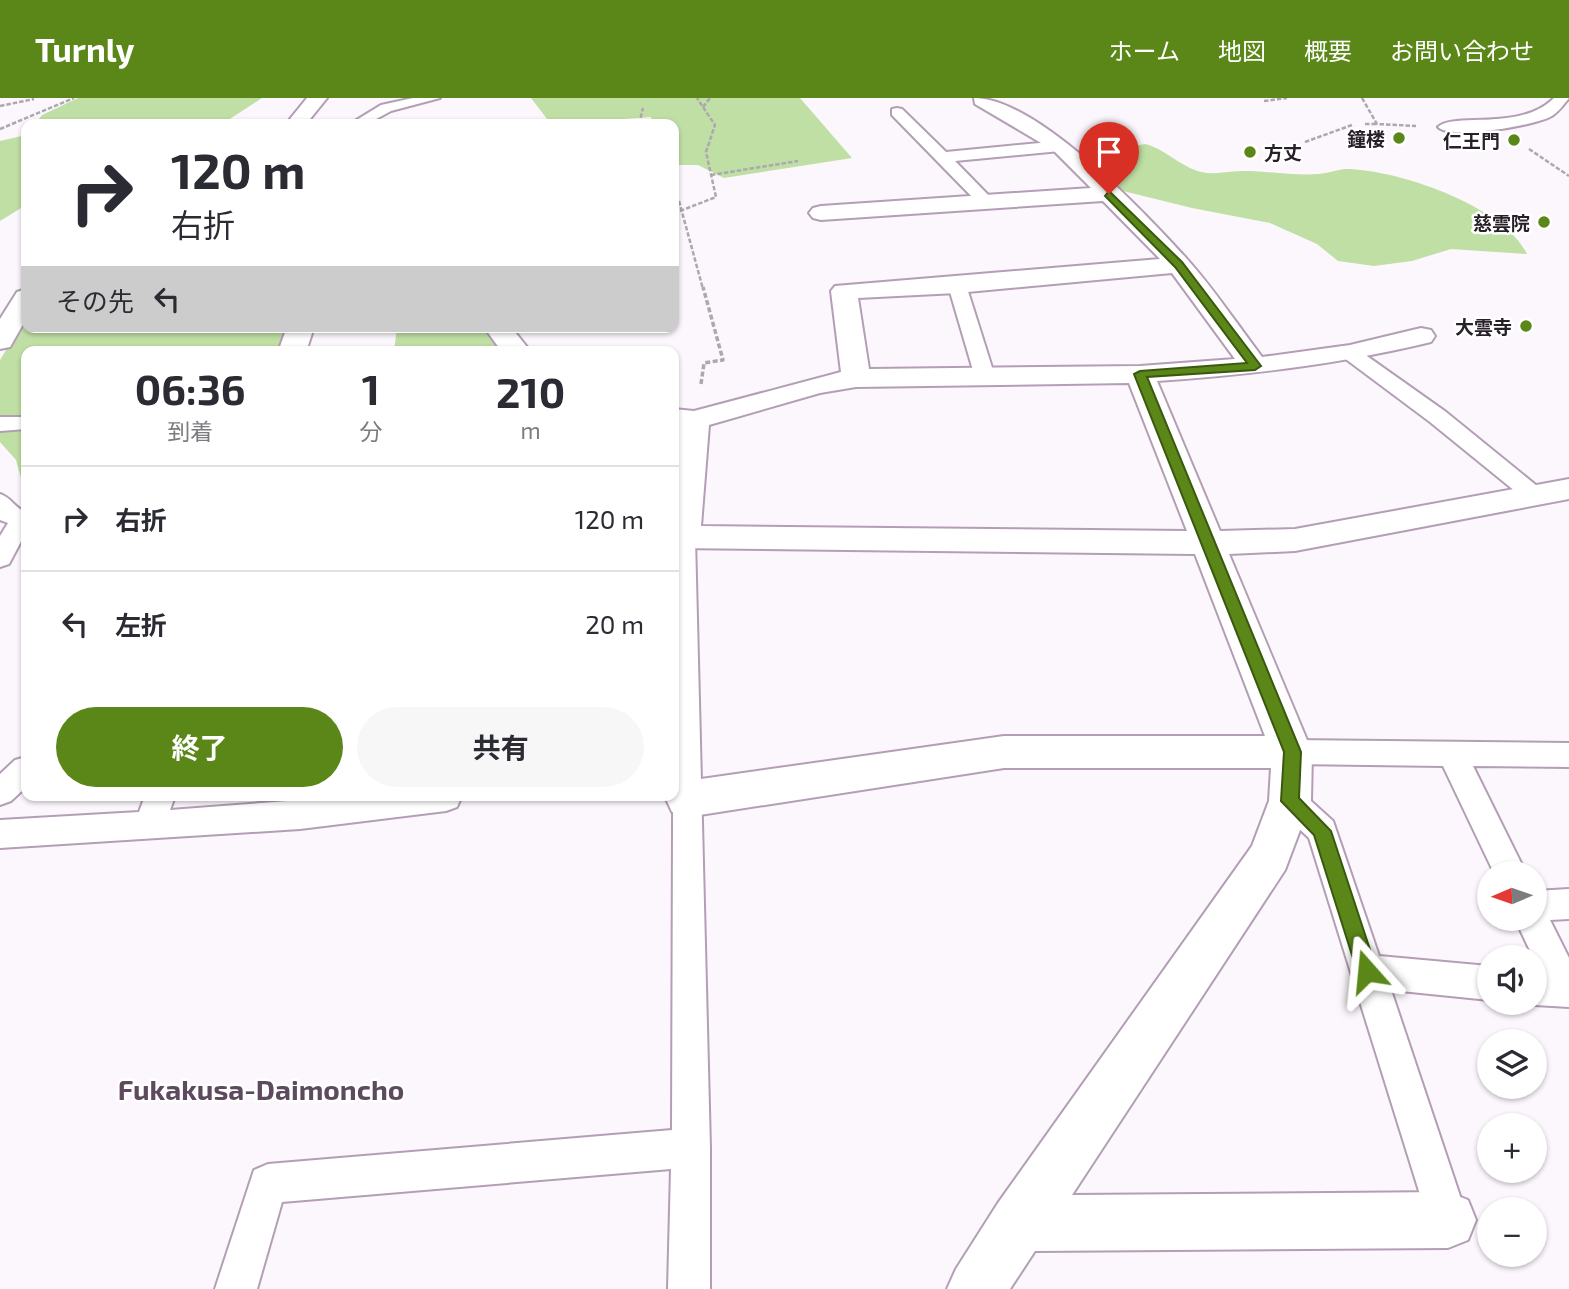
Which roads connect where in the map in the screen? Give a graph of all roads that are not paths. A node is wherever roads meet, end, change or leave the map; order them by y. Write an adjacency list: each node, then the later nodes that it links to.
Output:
1 (317, 98): 6 (street)
2 (433, 98): 7 (lane)
3 (1562, 98): 8 (lane)
4 (982, 100): 9 (street)
5 (897, 112): 10 (lane)
6 (300, 119)
7 (366, 119)
8 (1445, 127)
9 (1060, 146): 10 (lane); 11 (street)
10 (945, 157): 12 (lane)
11 (1109, 194): 12 (street); 14 (street)
12 (985, 200): 13 (street)
13 (821, 213)
14 (1179, 265): 15 (street); 20 (street)
15 (957, 285): 22 (lane); 23 (street)
16 (21, 305): 18 (street)
17 (1421, 336): 19 (street)
18 (0, 341)
19 (1350, 353): 20 (street); 28 (lane)
20 (1255, 366): 21 (street)
21 (1140, 374): 22 (street); 33 (street)
22 (985, 377): 23 (street)
23 (856, 378): 24 (street)
24 (684, 419): 32 (street)
25 (21, 423): 26 (lane)
26 (0, 424)
27 (1569, 489): 28 (street)
28 (1534, 495): 33 (street)
29 (0, 502): 30 (lane)
30 (21, 519)
31 (21, 525): 34 (lane)
32 (679, 538): 33 (street); 35 (lane)
33 (1207, 543): 36 (street)
34 (0, 558)
35 (679, 596): 41 (lane)
36 (1292, 752): 37 (lane); 41 (street); 43 (street)
37 (1452, 753): 38 (lane); 46 (lane)
38 (1569, 755)
39 (21, 773): 40 (lane)
40 (0, 792)
41 (687, 799): 53 (lane)
42 (422, 801): 44 (lane)
43 (1290, 801): 50 (lane); 55 (street)
44 (155, 810): 45 (lane)
45 (0, 834)
46 (1504, 861)
47 (1569, 904): 48 (lane)
48 (1547, 905)
49 (1547, 950): 52 (lane)
50 (1367, 971): 51 (lane); 54 (lane)
51 (1477, 982)
52 (1547, 989)
53 (691, 1148): 56 (lane); 57 (lane)
54 (1448, 1220): 55 (street)
55 (1018, 1223): 58 (street)
56 (236, 1289)
57 (689, 1289)
58 (976, 1289)

